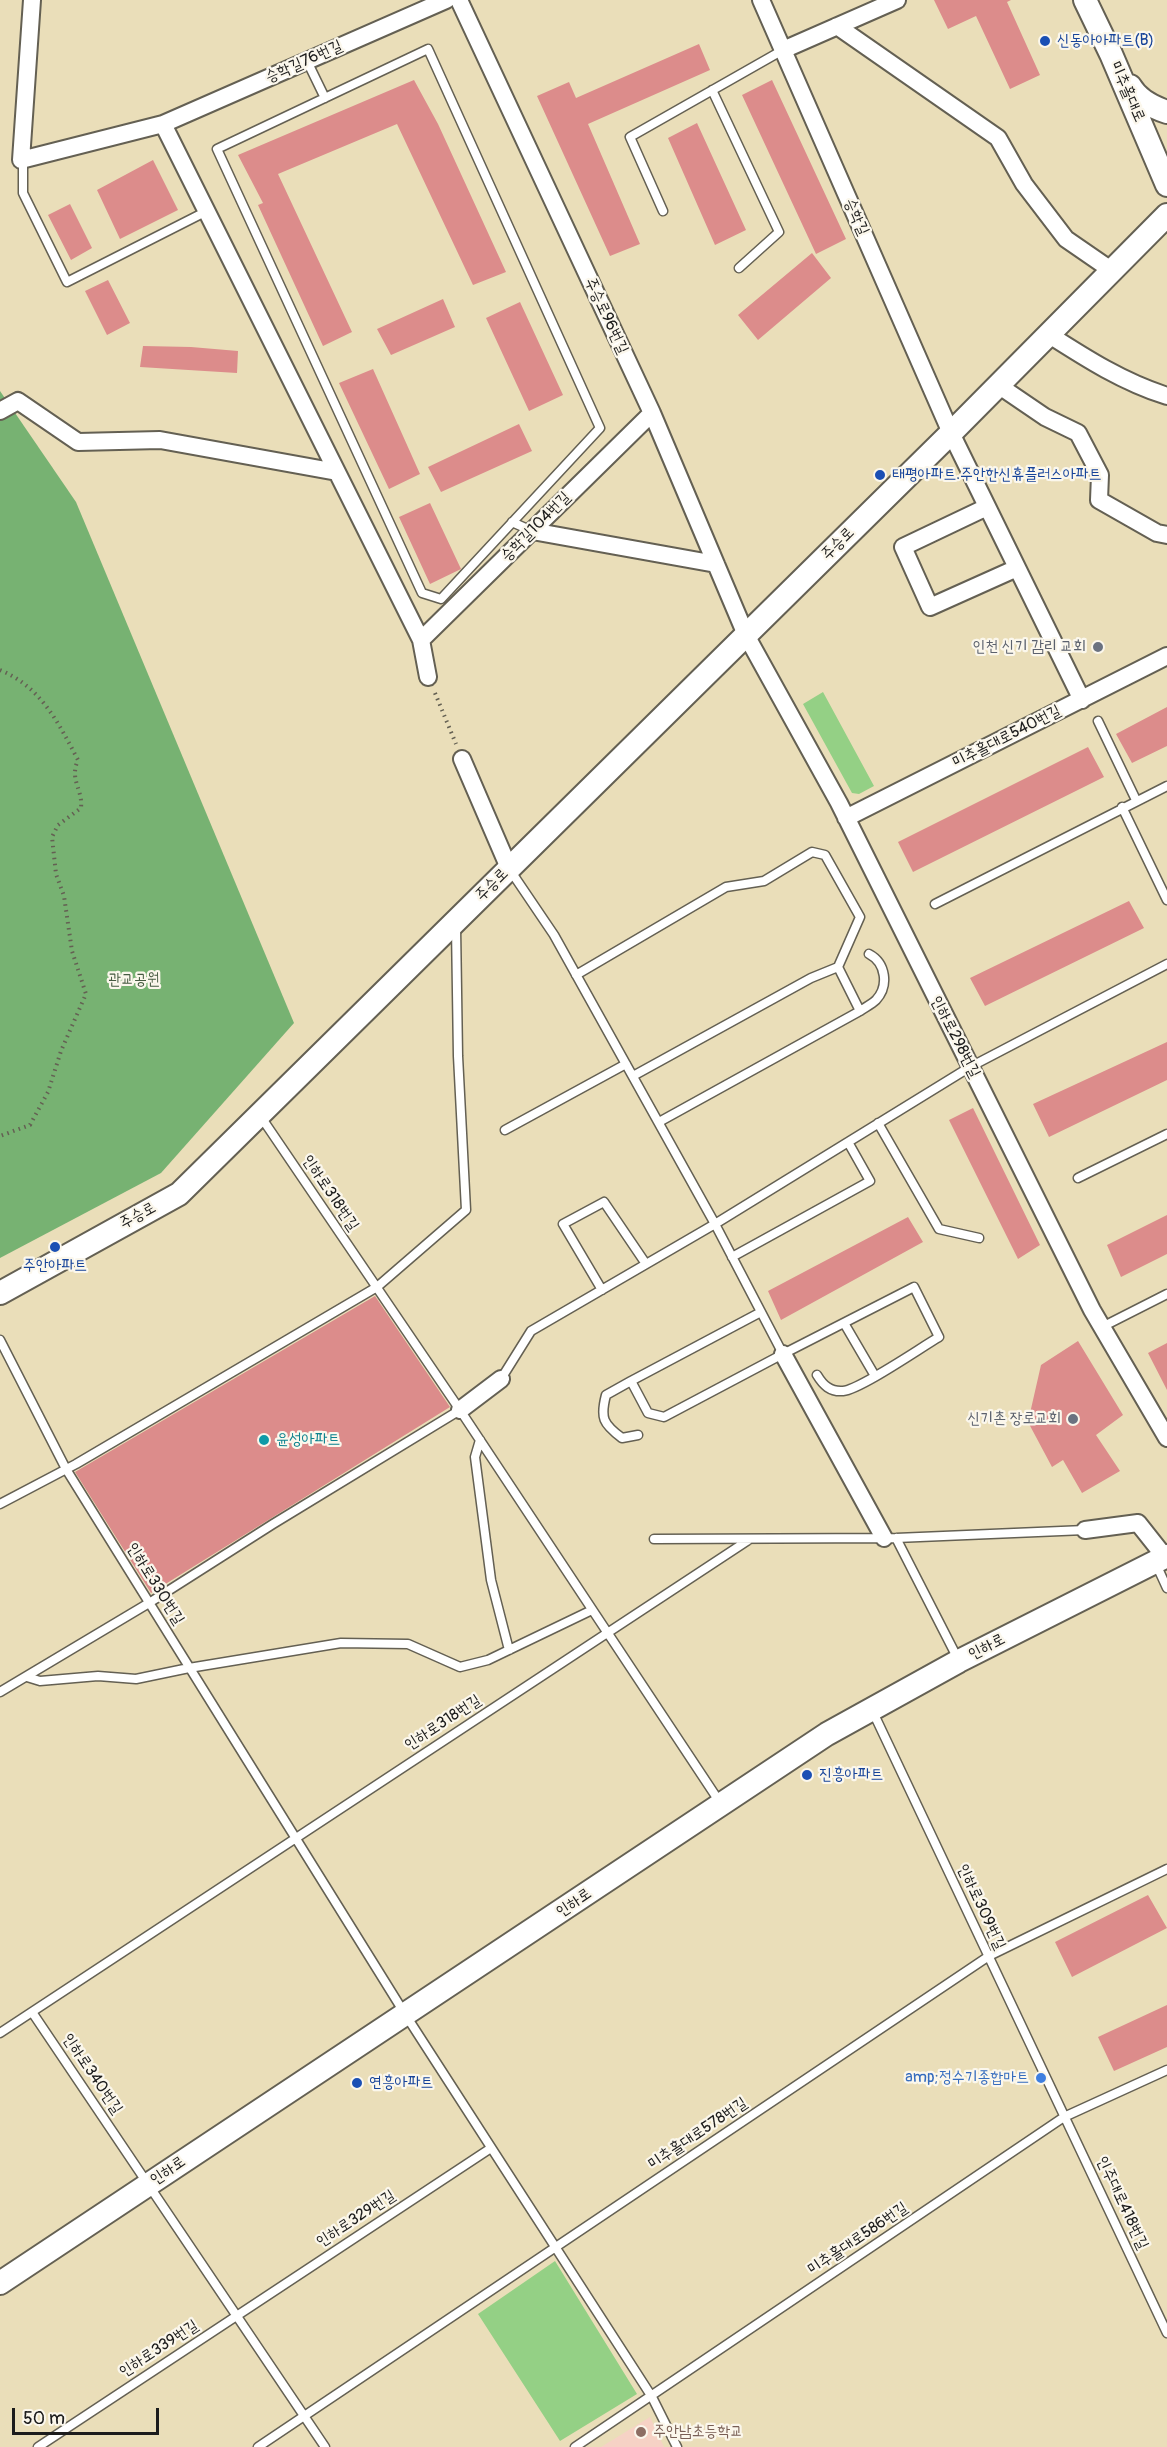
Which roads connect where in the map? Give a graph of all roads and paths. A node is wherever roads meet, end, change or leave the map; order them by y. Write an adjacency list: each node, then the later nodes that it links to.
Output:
1 (32, 0): 15 (street)
2 (446, 0): 10 (street, 승학길76번길)
3 (459, 0): 26 (street, 주승로96번길)
4 (761, 0): 8 (street, 승학길)
5 (897, 0): 7 (street)
6 (1085, 0): 9 (street, 미추홀대로)
7 (837, 26): 8 (street); 21 (street)
8 (783, 50): 11 (lane); 27 (street, 승학길)
9 (1111, 54): 13 (street); 16 (street, 미추홀대로)
10 (307, 61): 12 (lane); 14 (street, 승학길76번길)
11 (712, 90): 18 (lane); 20 (lane)
12 (325, 98): 30 (lane); 30 (lane)
13 (1167, 112)
14 (163, 124): 15 (street, 승학길76번길); 17 (street)
15 (23, 160): 17 (lane)
16 (1167, 185)
17 (207, 211): 28 (street)
18 (663, 211)
19 (1167, 215): 21 (street, 주승로)
20 (739, 268)
21 (1111, 270): 22 (street, 주승로)
22 (1048, 334): 23 (street, 주승로); 24 (street)
23 (998, 385): 27 (street, 주승로); 32 (street)
24 (1167, 396)
25 (0, 411): 28 (street)
26 (652, 413): 31 (street, 승학길104번길); 33 (street, 주승로96번길)
27 (951, 433): 29 (street); 35 (street, 주승로)
28 (337, 472): 36 (street)
29 (987, 507): 34 (street); 34 (street)
30 (512, 522): 31 (lane)
31 (532, 531): 33 (street); 36 (street, 승학길104번길)
32 (1167, 535)
33 (716, 564): 35 (street, 주승로96번길)
34 (1017, 568): 40 (street)
35 (746, 635): 46 (street, 인하로298번길); 47 (street, 주승로)
36 (421, 640): 39 (street)
37 (1167, 656): 40 (street, 미추홀대로540번길)
38 (0, 670): 64 (path)
39 (428, 677): 42 (path)
40 (1082, 700): 46 (street, 미추홀대로540번길)
41 (1098, 721): 44 (lane)
42 (462, 759): 47 (street)
43 (1167, 786): 44 (lane)
44 (1136, 800): 45 (lane)
45 (1122, 807): 48 (lane); 49 (lane)
46 (846, 818): 57 (street, 인하로298번길)
47 (509, 868): 50 (street, 주승로); 54 (lane)
48 (1167, 900)
49 (935, 904)
50 (456, 921): 59 (street, 주승로); 71 (lane)
51 (869, 954): 55 (lane)
52 (1167, 964): 57 (lane)
53 (838, 967): 54 (lane); 55 (lane); 58 (lane)
54 (576, 975): 56 (lane)
55 (860, 1011): 60 (lane)
56 (626, 1064): 58 (lane); 62 (lane)
57 (970, 1067): 61 (lane); 77 (street, 인하로298번길)
58 (633, 1076): 60 (lane)
59 (259, 1115): 71 (lane, 인하로318번길); 73 (street, 주승로)
60 (659, 1122): 67 (lane)
61 (878, 1123): 65 (lane); 68 (lane)
62 (505, 1130)
63 (1167, 1134): 66 (lane)
64 (0, 1136)
65 (848, 1142): 67 (lane); 69 (lane)
66 (1078, 1178)
67 (715, 1224): 69 (lane); 70 (lane)
68 (979, 1238)
69 (732, 1257): 75 (lane)
70 (646, 1264): 72 (lane); 72 (lane)
71 (377, 1287): 84 (lane, 인하로318번길); 88 (lane)
72 (602, 1290): 82 (lane)
73 (0, 1293)
74 (1167, 1294): 77 (lane)
75 (761, 1312): 79 (lane); 83 (lane)
76 (844, 1323): 79 (lane); 81 (lane); 81 (lane)
77 (1102, 1327): 86 (street, 인하로298번길)
78 (0, 1340): 88 (lane, 인하로330번길)
79 (783, 1354): 83 (lane); 91 (street)
80 (817, 1375): 81 (lane)
81 (875, 1376)
82 (501, 1379): 84 (street)
83 (631, 1381): 85 (lane)
84 (460, 1410): 87 (lane, 인하로318번길); 96 (lane)
85 (638, 1435)
86 (1167, 1438)
87 (480, 1440): 97 (lane, 인하로318번길); 99 (lane)
88 (66, 1469): 89 (lane); 96 (lane, 인하로330번길)
89 (0, 1504)
90 (1085, 1530): 91 (lane); 94 (street)
91 (890, 1538): 93 (lane); 100 (lane)
92 (654, 1539): 93 (lane)
93 (750, 1539): 98 (lane, 인하로318번길)
94 (1162, 1559): 95 (lane); 100 (street, 인하로)
95 (1167, 1588)
96 (149, 1603): 101 (lane, 인하로330번길); 102 (lane)
97 (592, 1610): 98 (lane, 인하로318번길); 99 (lane)
98 (608, 1633): 105 (lane, 인하로318번길); 106 (lane, 인하로318번길)
99 (509, 1650): 101 (lane)
100 (959, 1661): 104 (street, 인하로)
101 (189, 1668): 102 (lane); 106 (lane, 인하로330번길)
102 (27, 1677): 103 (lane)
103 (0, 1692)
104 (871, 1710): 105 (street, 인하로); 108 (lane, 인하로309번길)
105 (721, 1805): 110 (street, 인하로)
106 (296, 1838): 109 (lane); 110 (lane, 인하로330번길)
107 (1167, 1869): 108 (lane, 미추홀대로578번길)
108 (988, 1957): 113 (lane, 인하로309번길); 116 (lane, 미추홀대로578번길)
109 (32, 2012): 111 (lane); 115 (lane, 인하로340번길)
110 (405, 2014): 114 (lane); 115 (street, 인하로)
111 (0, 2033)
112 (1167, 2070): 113 (lane, 미추홀대로586번길)
113 (1064, 2117): 119 (lane, 인주대로418번길); 120 (lane, 미추홀대로586번길)
114 (491, 2148): 116 (lane); 118 (lane, 인하로329번길)
115 (148, 2184): 117 (street, 인하로); 118 (lane)
116 (556, 2248): 120 (lane); 121 (lane, 미추홀대로578번길)
117 (0, 2283)
118 (237, 2316): 121 (lane); 122 (lane, 인하로339번길)
119 (1167, 2333)
120 (652, 2397): 125 (lane, 미추홀대로586번길); 126 (lane)
121 (304, 2416): 123 (lane, 미추홀대로578번길); 124 (lane)
122 (38, 2447)
123 (258, 2447)
124 (325, 2447)
125 (575, 2447)
126 (677, 2447)

